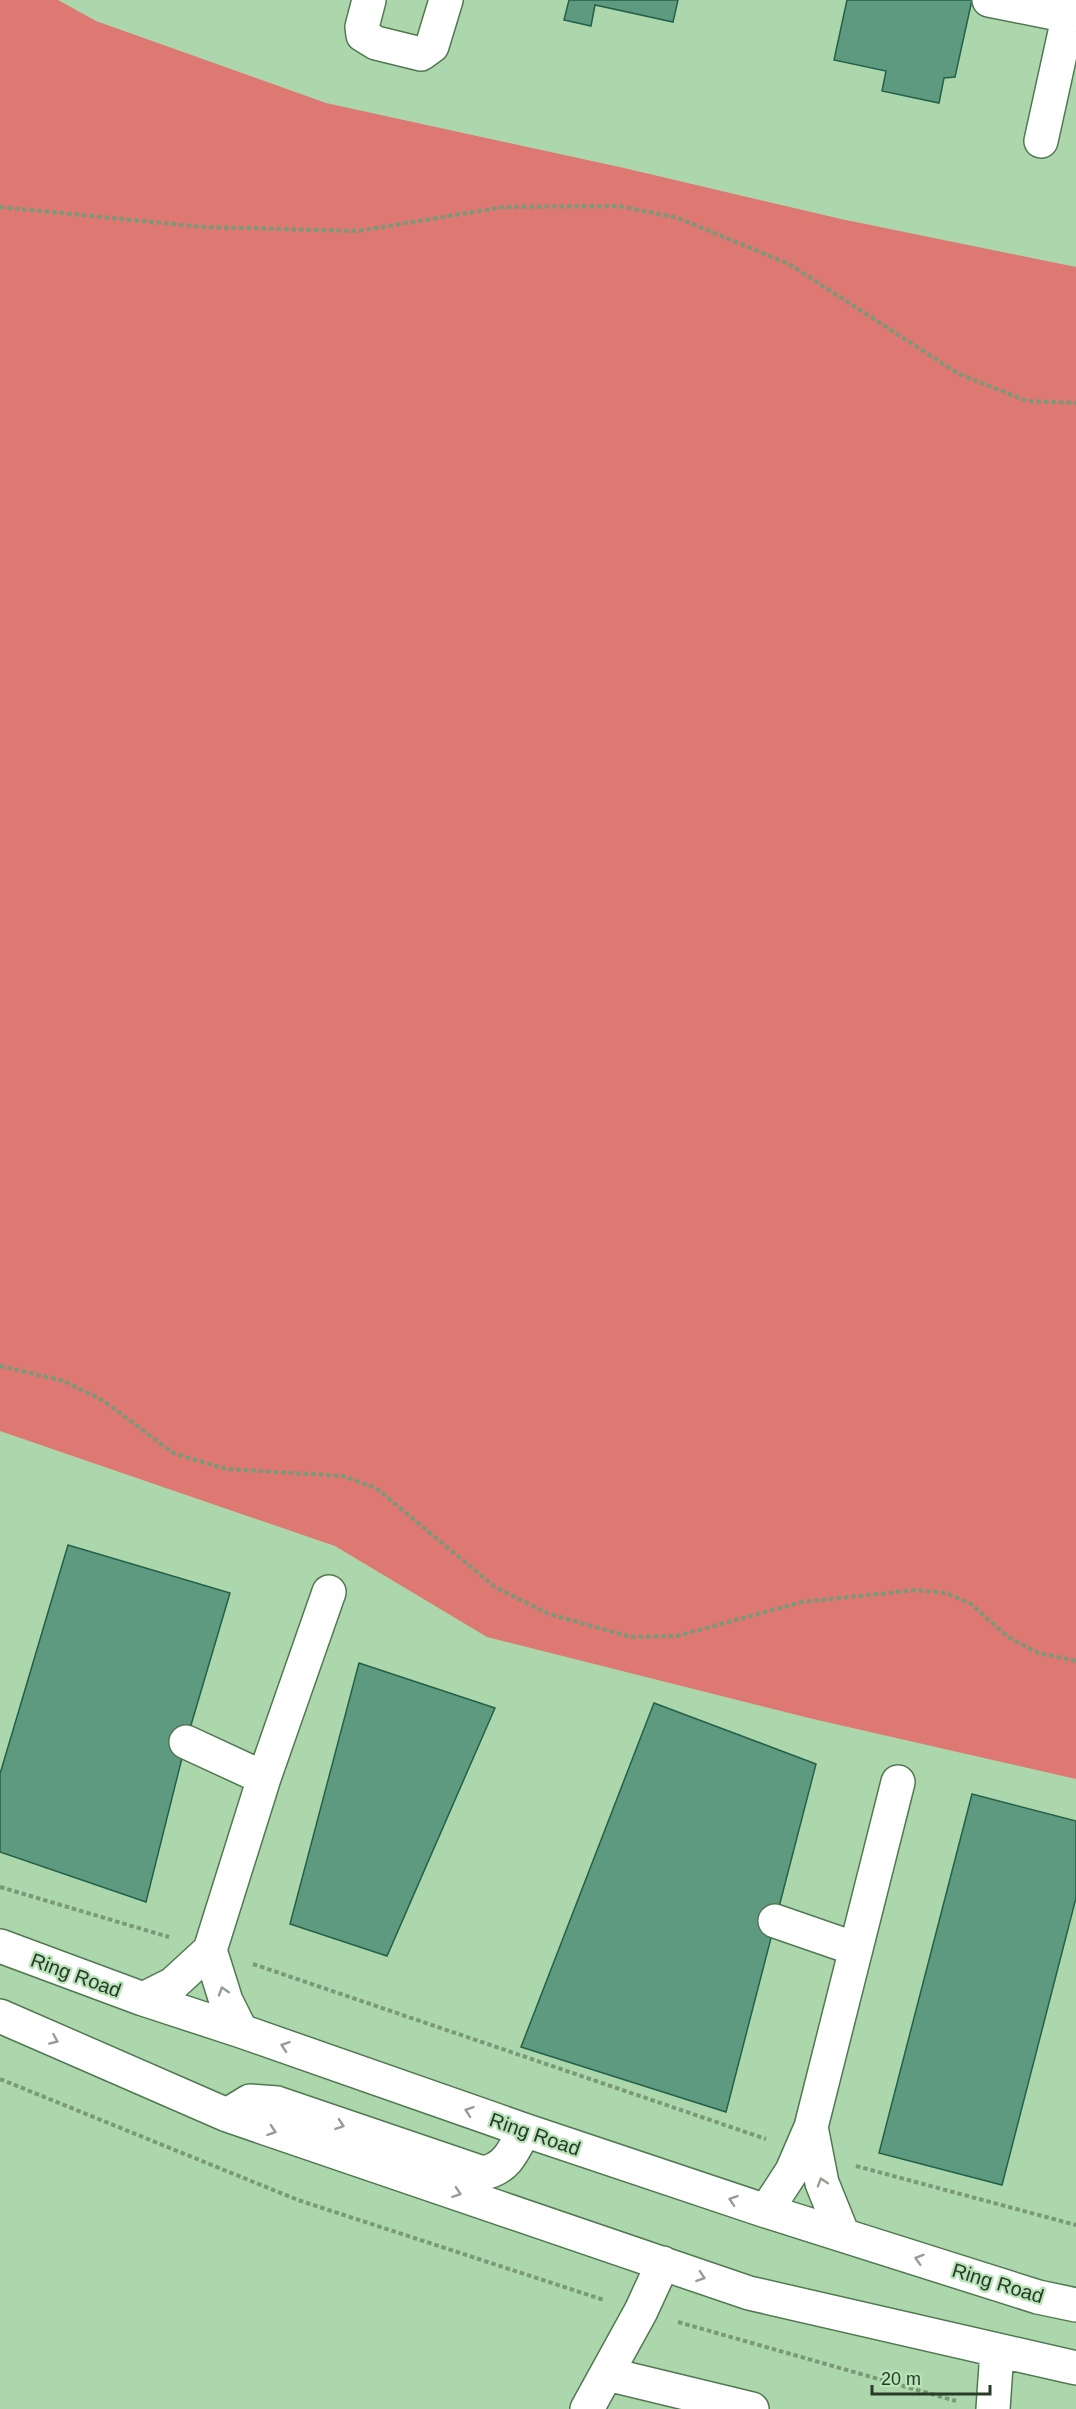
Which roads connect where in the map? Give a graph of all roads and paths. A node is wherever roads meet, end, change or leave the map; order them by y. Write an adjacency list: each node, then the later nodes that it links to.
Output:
1 (369, 0): 2 (street)
2 (446, 0)
3 (989, 0): 4 (street)
4 (1070, 8): 5 (street)
5 (1041, 141)
6 (0, 207): 7 (path)
7 (1076, 403)
8 (0, 1366): 10 (path)
9 (329, 1592): 12 (street)
10 (1076, 1661)
11 (186, 1742): 12 (street)
12 (264, 1778): 18 (street)
13 (898, 1782): 17 (street)
14 (0, 1887): 18 (path)
15 (775, 1921): 17 (street)
16 (0, 1946): 19 (street, Ring Road)
17 (856, 1949): 25 (street)
18 (210, 1950): 19 (street); 21 (street, one-way to 18); 25 (path)
19 (143, 2000): 21 (street, Ring Road)
20 (0, 2016): 23 (street, one-way to 23)
21 (241, 2031): 24 (street, Ring Road, one-way to 21)
22 (0, 2079): 31 (path)
23 (227, 2115): 24 (street, one-way to 24); 29 (street, one-way to 29)
24 (524, 2130): 26 (street, Ring Road, one-way to 24)
25 (809, 2144): 26 (street); 27 (path); 28 (street, one-way to 25)
26 (766, 2211): 28 (street, Ring Road)
27 (1076, 2225)
28 (843, 2235): 30 (street, Ring Road, one-way to 28)
29 (663, 2264): 31 (street); 32 (street, one-way to 32)
30 (1076, 2305)
31 (641, 2312): 34 (street); 35 (path)
32 (997, 2351): 33 (street); 35 (street)
33 (1076, 2368)
34 (607, 2374): 36 (street); 37 (street)
35 (977, 2406)
36 (587, 2409)
37 (752, 2409)

